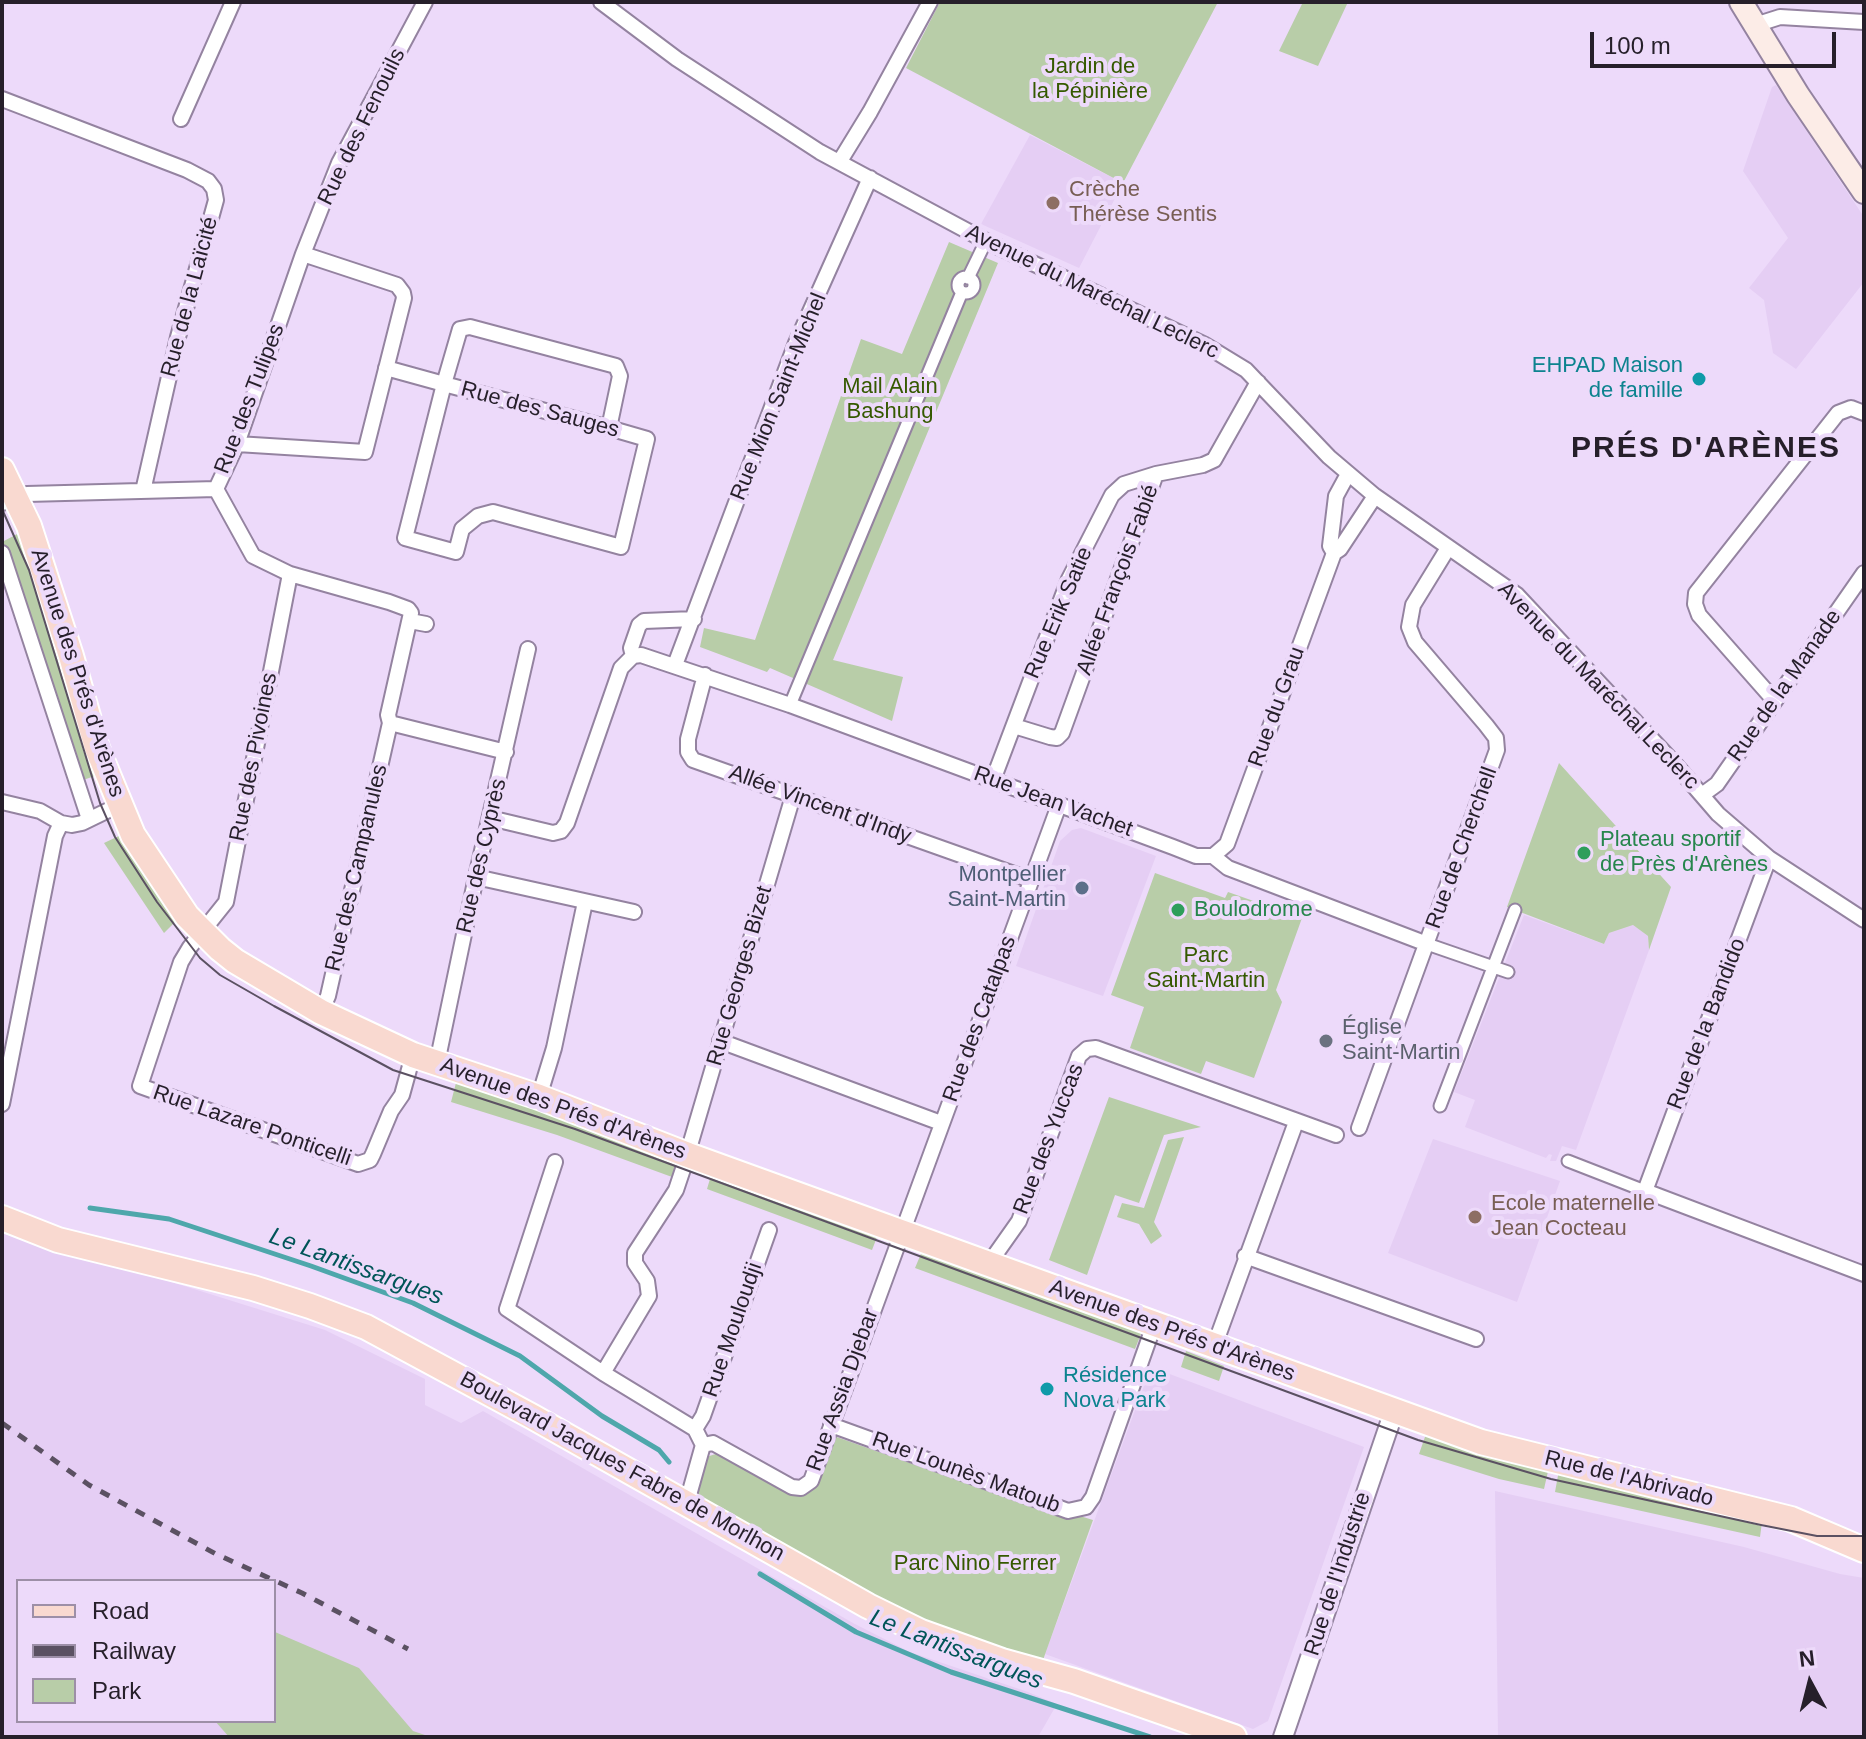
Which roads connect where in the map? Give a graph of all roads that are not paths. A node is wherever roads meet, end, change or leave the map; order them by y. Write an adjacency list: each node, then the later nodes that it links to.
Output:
1 (233, 2): 9 (street)
2 (425, 2): 14 (street, Rue des Fenouils)
3 (601, 2): 10 (street, Avenue du Maréchal Leclerc)
4 (930, 2): 10 (street)
5 (1741, 2): 7 (main road)
6 (1864, 22): 7 (street)
7 (1755, 25): 12 (main road)
8 (2, 99): 25 (street, Rue de la Laïcité)
9 (181, 119)
10 (840, 161): 11 (street, Avenue du Maréchal Leclerc)
11 (870, 178): 13 (street, Avenue du Maréchal Leclerc); 33 (street, Rue Mion Saint-Michel)
12 (1864, 192)
13 (986, 241): 16 (street, Avenue du Maréchal Leclerc); 41 (street)
14 (303, 254): 15 (street); 20 (street, Rue des Tulipes)
15 (386, 368): 17 (street, Rue des Sauges); 20 (street)
16 (1258, 382): 22 (street, Allée François Fabié); 23 (street, Avenue du Maréchal Leclerc)
17 (444, 384): 19 (street, Rue des Sauges); 19 (street); 19 (street, Rue des Sauges)
18 (1864, 413): 40 (street)
19 (609, 428)
20 (237, 444): 24 (street, Rue des Tulipes)
21 (2, 470): 27 (main road, Avenue des Prés d'Arènes)
22 (1156, 474): 43 (street, Rue Erik Satie); 43 (street, Allée François Fabié)
23 (1348, 474): 26 (street, Avenue du Maréchal Leclerc); 30 (street, Rue du Grau)
24 (216, 489): 25 (street, Rue des Tulipes); 32 (street)
25 (143, 491): 27 (street, Rue des Tulipes)
26 (1375, 496): 28 (street, Avenue du Maréchal Leclerc); 30 (street, Rue du Grau)
27 (9, 500): 49 (main road, Avenue des Prés d'Arènes)
28 (1448, 548): 46 (street, Avenue du Maréchal Leclerc); 63 (street, Rue de Cherchell)
29 (2, 553): 52 (street, Avenue des Prés d'Arènes)
30 (1334, 553): 54 (street, Rue du Grau)
31 (1864, 573): 40 (street, Rue de la Manade)
32 (290, 574): 34 (street); 62 (street, Rue des Pivoines)
33 (694, 619): 37 (street); 38 (street, Rue Mion Saint-Michel)
34 (410, 621): 35 (street); 42 (street, Rue des Campanules)
35 (426, 624)
36 (528, 649): 44 (street, Rue des Cyprès)
37 (633, 656): 38 (street); 51 (street)
38 (675, 665): 39 (street, Rue Jean Vachet)
39 (705, 675): 41 (street, Rue Jean Vachet); 47 (street, Allée Vincent d'Indy)
40 (1774, 700): 46 (street, Rue de la Manade)
41 (790, 705): 45 (street, Rue Jean Vachet)
42 (390, 723): 44 (street); 66 (street, Rue des Campanules)
43 (1014, 726): 45 (street, Rue Erik Satie)
44 (506, 752): 51 (street, Rue des Cyprès)
45 (993, 780): 50 (street, Rue Jean Vachet)
46 (1702, 795): 55 (street, Avenue du Maréchal Leclerc)
47 (793, 796): 57 (street, Allée Vincent d'Indy); 67 (street, Rue Georges Bizet)
48 (2, 802): 53 (street)
49 (119, 805): 52 (street); 62 (main road, Avenue des Prés d'Arènes)
50 (1059, 805): 54 (street, Rue Jean Vachet); 57 (street, Rue des Catalpas)
51 (490, 818): 56 (street, Rue des Cyprès)
52 (89, 819): 53 (street)
53 (61, 823): 71 (street)
54 (1213, 856): 63 (street, Rue Jean Vachet)
55 (1769, 858): 61 (street, Avenue du Maréchal Leclerc); 80 (street, Rue de la Bandido)
56 (476, 877): 58 (street); 69 (street, Rue des Cyprès)
57 (1031, 880): 74 (street, Rue des Catalpas)
58 (585, 902): 60 (street); 70 (street)
59 (1515, 910): 64 (street)
60 (634, 912)
61 (1864, 920)
62 (202, 931): 66 (main road, Avenue des Prés d'Arènes); 68 (street, Rue Lazare Ponticelli)
63 (1427, 944): 64 (street); 75 (street, Rue de Cherchell)
64 (1493, 967): 65 (street); 72 (street)
65 (1508, 972)
66 (321, 1012): 68 (main road, Avenue des Prés d'Arènes)
67 (720, 1041): 74 (street); 77 (street, Rue Georges Bizet)
68 (413, 1055): 69 (main road, Avenue des Prés d'Arènes)
69 (437, 1063): 70 (main road, Avenue des Prés d'Arènes)
70 (539, 1097): 77 (main road, Avenue des Prés d'Arènes)
71 (2, 1104)
72 (1440, 1106)
73 (1296, 1122): 76 (street, Rue des Yuccas); 84 (street, Rue des Yuccas); 85 (street)
74 (941, 1123): 83 (street, Rue des Catalpas)
75 (1359, 1128)
76 (1336, 1135)
77 (688, 1155): 83 (main road, Avenue des Prés d'Arènes); 90 (street, Rue Georges Bizet)
78 (1568, 1161): 80 (street)
79 (555, 1162): 90 (street, Rue Mouloudji)
80 (1645, 1191): 86 (street)
81 (2, 1218): 95 (main road, Boulevard Jacques Fabre de Morlhon)
82 (769, 1230): 93 (street, Rue Mouloudji)
83 (902, 1233): 87 (main road, Avenue des Prés d'Arènes); 92 (street, Rue Assia Djebar)
84 (995, 1255)
85 (1245, 1256): 88 (street); 89 (street)
86 (1864, 1274)
87 (1154, 1325): 89 (main road, Avenue des Prés d'Arènes); 92 (street, Rue Lounès Matoub)
88 (1476, 1339)
89 (1214, 1347): 91 (main road, Avenue des Prés d'Arènes)
90 (603, 1373): 93 (street, Rue Mouloudji)
91 (1394, 1411): 96 (main road, Rue de l'Abrivado); 98 (street, Rue de l'Industrie)
92 (831, 1425): 94 (street, Rue Assia Djebar)
93 (695, 1429): 94 (street)
94 (703, 1445): 95 (street)
95 (687, 1502): 97 (main road, Boulevard Jacques Fabre de Morlhon)
96 (1862, 1544)
97 (1234, 1737)
98 (1283, 1737)

